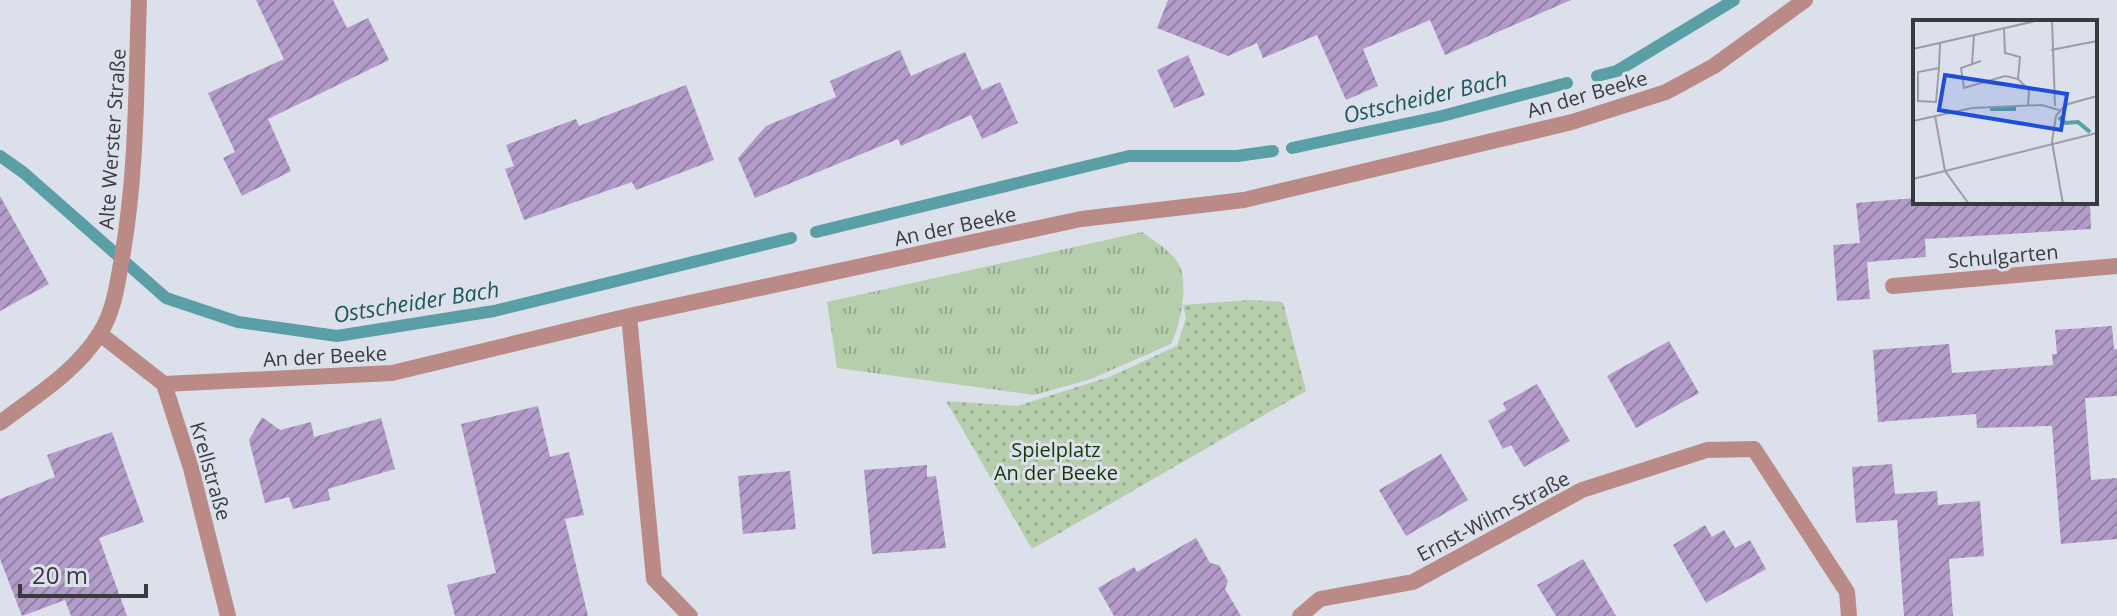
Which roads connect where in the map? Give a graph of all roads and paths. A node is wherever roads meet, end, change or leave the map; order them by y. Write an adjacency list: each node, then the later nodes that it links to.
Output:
1 (139, 0): 6 (street, Alte Werster Straße)
2 (1805, 0): 5 (street, An der Beeke)
3 (2117, 266): 4 (street, Schulgarten)
4 (1893, 286)
5 (629, 316): 7 (street, An der Beeke); 10 (street)
6 (100, 334): 7 (street); 8 (street, Alte Werster Straße)
7 (164, 384): 9 (street, Krellstraße)
8 (0, 423)
9 (228, 616)
10 (690, 616)
11 (1300, 616): 12 (street, Ernst-Wilm-Straße)
12 (1849, 616)

